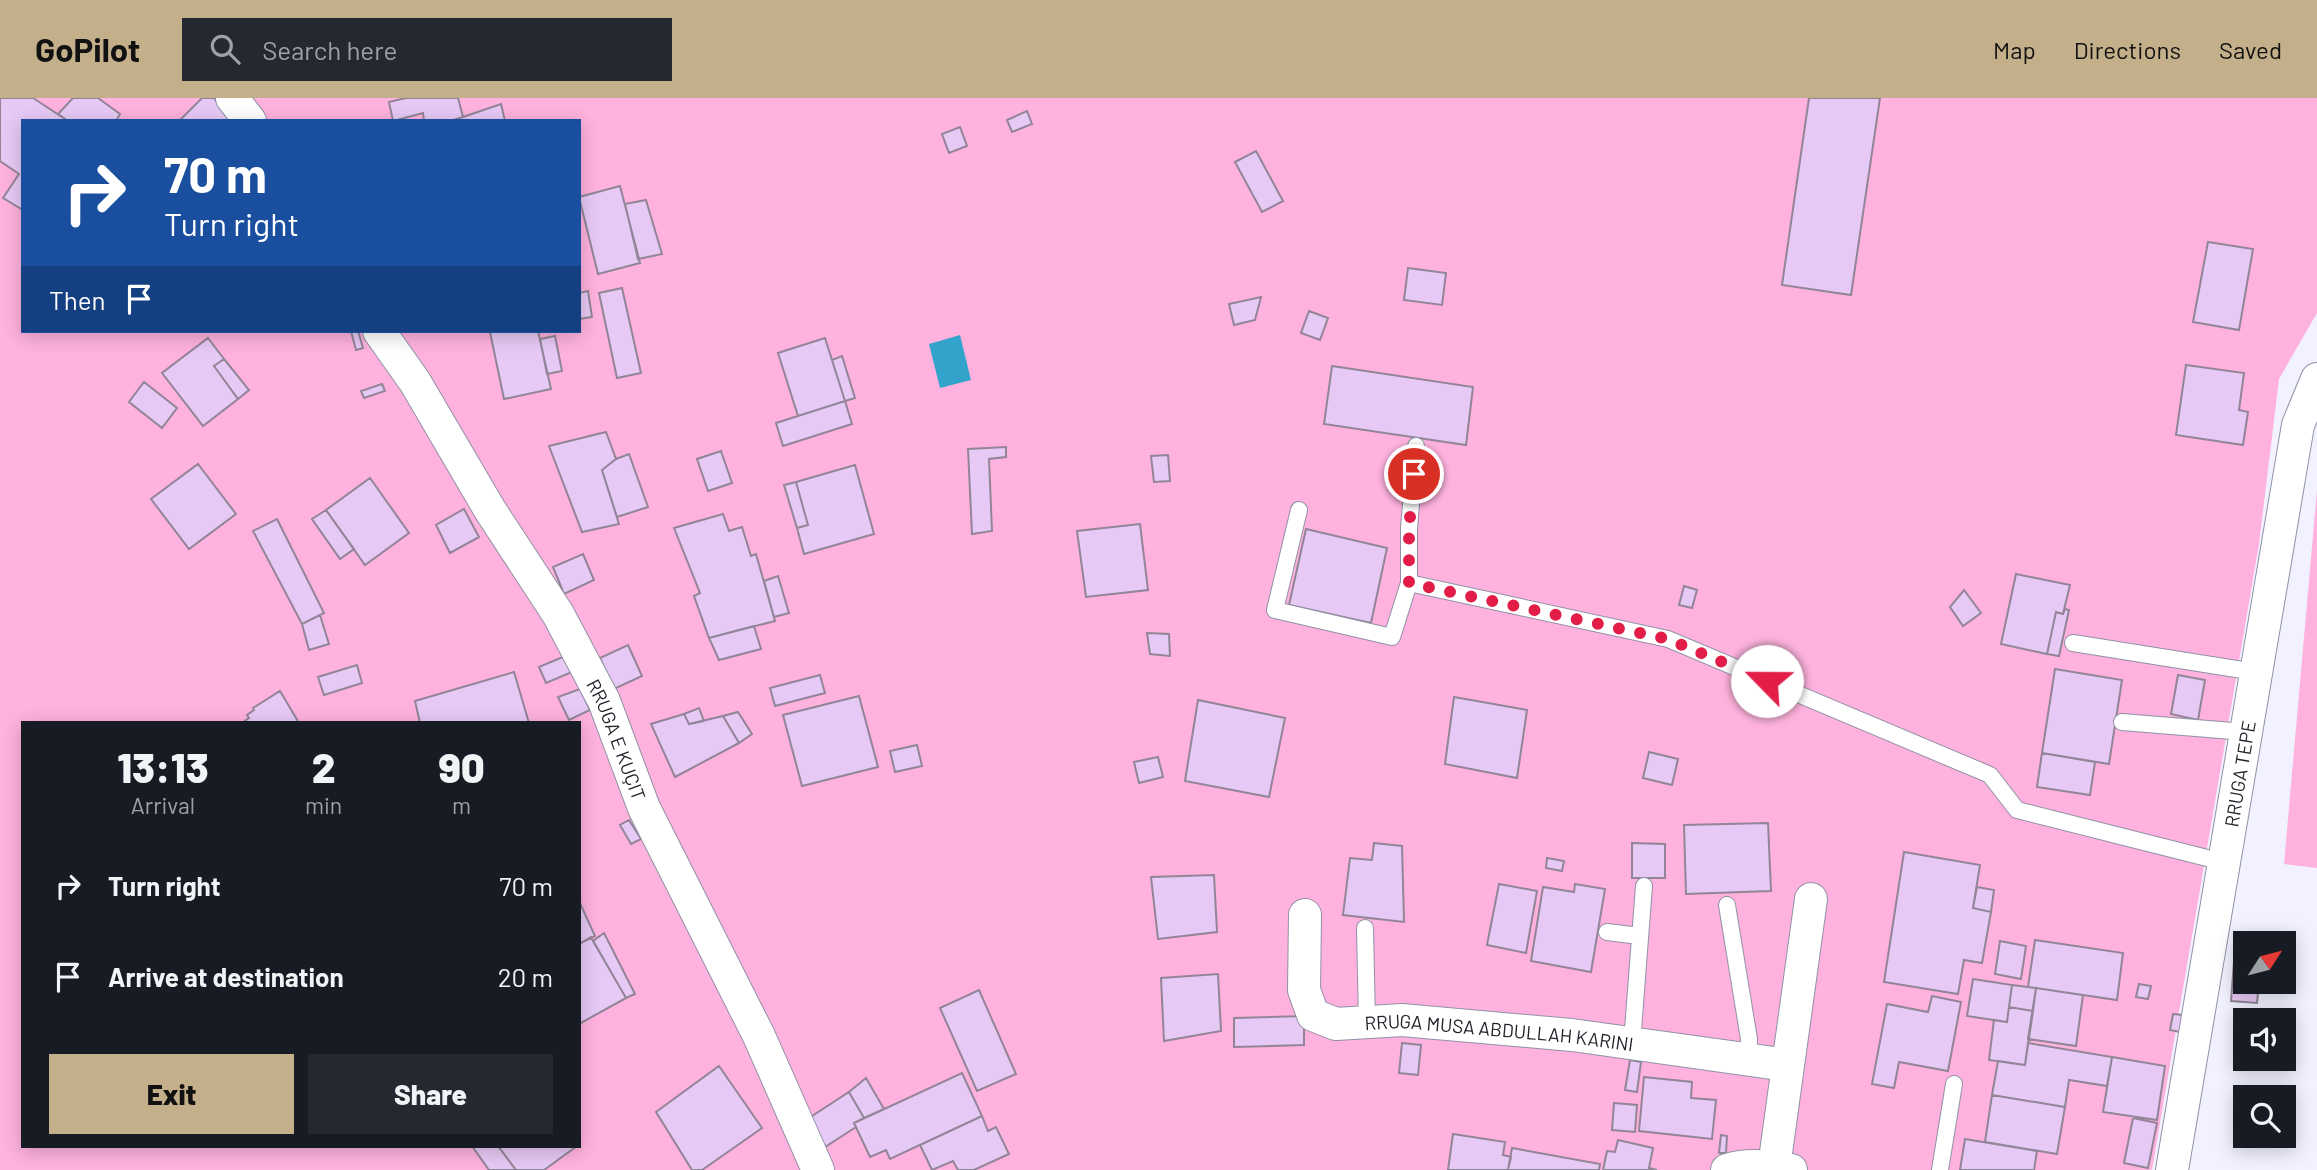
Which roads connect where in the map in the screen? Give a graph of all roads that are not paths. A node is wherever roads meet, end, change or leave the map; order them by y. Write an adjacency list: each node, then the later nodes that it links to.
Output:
1 (232, 98): 2 (street)
2 (248, 119)
3 (380, 333): 26 (street, RRUGA E KUÇIT)
4 (2317, 379): 9 (street, RRUGA TEPE)
5 (1416, 446): 7 (lane)
6 (1299, 510): 7 (lane)
7 (1409, 583): 12 (lane)
8 (2074, 643): 9 (lane)
9 (2255, 672): 11 (street, RRUGA TEPE)
10 (2122, 722): 11 (lane)
11 (2245, 732): 12 (street, RRUGA TEPE)
12 (2223, 862): 29 (street, RRUGA TEPE)
13 (1644, 886): 19 (lane)
14 (1811, 899): 23 (street)
15 (1727, 905): 22 (lane)
16 (1305, 915): 20 (street, RRUGA MUSA ABDULLAH KARINI)
17 (1365, 928): 20 (lane)
18 (1607, 932): 19 (lane)
19 (1640, 936): 21 (lane)
20 (1367, 1022): 21 (street, RRUGA MUSA ABDULLAH KARINI)
21 (1632, 1043): 22 (street, RRUGA MUSA ABDULLAH KARINI)
22 (1748, 1060): 23 (street, RRUGA MUSA ABDULLAH KARINI)
23 (1787, 1065): 25 (street)
24 (1954, 1084): 28 (lane)
25 (1782, 1169): 27 (street)
26 (818, 1170)
27 (1727, 1170)
28 (1940, 1170)
29 (2172, 1170)

